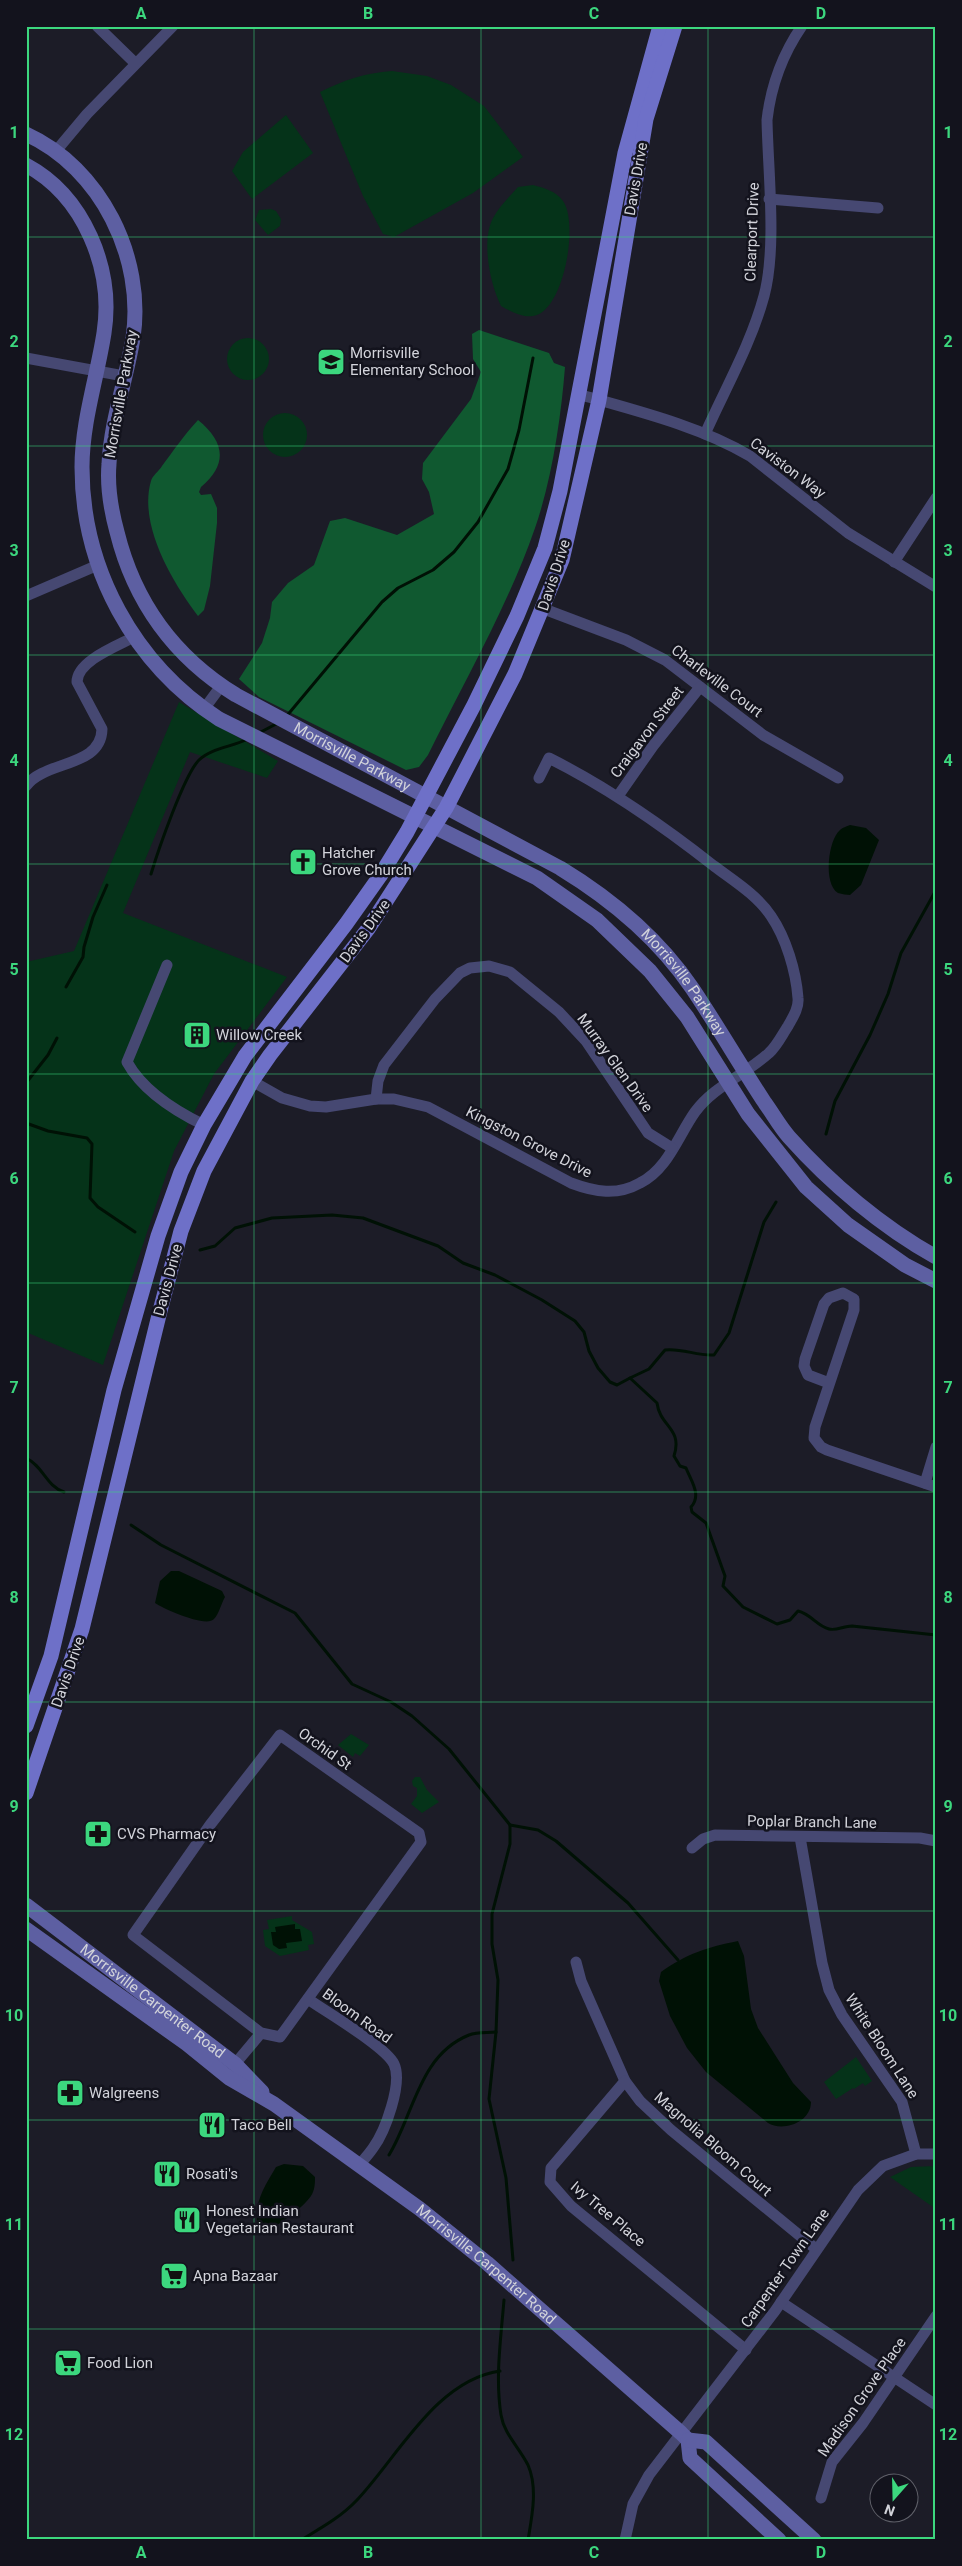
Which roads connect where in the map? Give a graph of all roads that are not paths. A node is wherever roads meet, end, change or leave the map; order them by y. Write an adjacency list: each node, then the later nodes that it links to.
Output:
1 (97, 26): 6 (street)
2 (173, 26): 6 (street)
3 (660, 26): 15 (main road, Davis Drive)
4 (675, 26): 16 (main road, Davis Drive)
5 (802, 26): 10 (street, Clearport Drive)
6 (135, 63): 8 (street)
7 (26, 134): 8 (main road, Morrisville Parkway)
8 (56, 151): 14 (main road, Morrisville Parkway)
9 (26, 165): 13 (main road, Morrisville Parkway)
10 (769, 199): 11 (street); 17 (street, Clearport Drive)
11 (878, 208)
12 (26, 358): 13 (street)
13 (96, 372): 14 (street); 20 (main road, Morrisville Parkway)
14 (124, 376): 25 (main road, Morrisville Parkway)
15 (578, 394): 16 (street, Caviston Way); 31 (main road, Davis Drive)
16 (599, 400): 17 (street, Caviston Way); 23 (main road, Davis Drive)
17 (705, 434): 19 (street, Caviston Way)
18 (936, 498): 19 (street)
19 (894, 562): 21 (street, Caviston Way)
20 (98, 565): 22 (street); 24 (main road, Morrisville Parkway)
21 (936, 587)
22 (26, 596)
23 (544, 609): 26 (street, Charleville Court); 33 (main road, Davis Drive)
24 (134, 637): 27 (main road, Morrisville Parkway); 30 (street)
25 (221, 686): 27 (street); 31 (main road, Morrisville Parkway)
26 (700, 687): 29 (street, Charleville Court); 32 (street, Craigavon Street)
27 (204, 709): 34 (main road, Morrisville Parkway)
28 (539, 778): 32 (street, Kingston Grove Drive)
29 (838, 778)
30 (26, 786)
31 (427, 796): 33 (main road, Morrisville Parkway); 34 (main road, Davis Drive)
32 (618, 796): 37 (street, Kingston Grove Drive)
33 (446, 808): 35 (main road, Davis Drive); 37 (main road, Morrisville Parkway)
34 (416, 815): 35 (main road, Morrisville Parkway); 41 (main road, Davis Drive)
35 (435, 825): 38 (main road, Davis Drive); 39 (main road, Morrisville Parkway)
36 (166, 965): 41 (street)
37 (745, 1072): 39 (street, Kingston Grove Drive); 43 (main road, Morrisville Parkway)
38 (252, 1081): 40 (street, Kingston Grove Drive); 49 (main road, Davis Drive)
39 (727, 1082): 42 (street, Kingston Grove Drive); 44 (main road, Morrisville Parkway)
40 (376, 1099): 42 (street, Kingston Grove Drive); 42 (street, Murray Glen Drive)
41 (204, 1125): 48 (main road, Davis Drive)
42 (672, 1148)
43 (936, 1257)
44 (936, 1281)
45 (829, 1383): 45 (street); 47 (street)
46 (936, 1447): 47 (street)
47 (930, 1485)
48 (26, 1726)
49 (26, 1793)
50 (800, 1837): 51 (street, Poplar Branch Lane); 52 (street, Poplar Branch Lane); 61 (street, White Bloom Lane)
51 (936, 1841)
52 (692, 1848)
53 (26, 1905): 58 (main road, Morrisville Carpenter Road)
54 (26, 1929): 60 (main road, Morrisville Carpenter Road)
55 (576, 1962): 59 (street, Magnolia Bloom Court)
56 (308, 1999): 57 (street, Orchid St); 57 (street, Orchid St); 63 (street, Bloom Road)
57 (261, 2033): 58 (street)
58 (235, 2064): 60 (main road, Morrisville Carpenter Road)
59 (625, 2081): 64 (street, Magnolia Bloom Court); 67 (street, Ivy Tree Place)
60 (274, 2104): 63 (main road, Morrisville Carpenter Road)
61 (916, 2154): 62 (street, Carpenter Town Lane); 64 (street, Carpenter Town Lane)
62 (936, 2154)
63 (359, 2166): 70 (main road, Morrisville Carpenter Road)
64 (816, 2249): 65 (street, Carpenter Town Lane)
65 (781, 2302): 67 (street, Carpenter Town Lane); 68 (street)
66 (936, 2316): 68 (street, Madison Grove Place)
67 (746, 2350): 70 (street, Carpenter Town Lane)
68 (895, 2377): 69 (street); 71 (street, Madison Grove Place)
69 (936, 2405)
70 (684, 2436): 72 (street, Carpenter Town Lane); 73 (main road); 74 (main road, Morrisville Carpenter Road)
71 (821, 2498)
72 (625, 2540)
73 (779, 2540)
74 (814, 2540)

